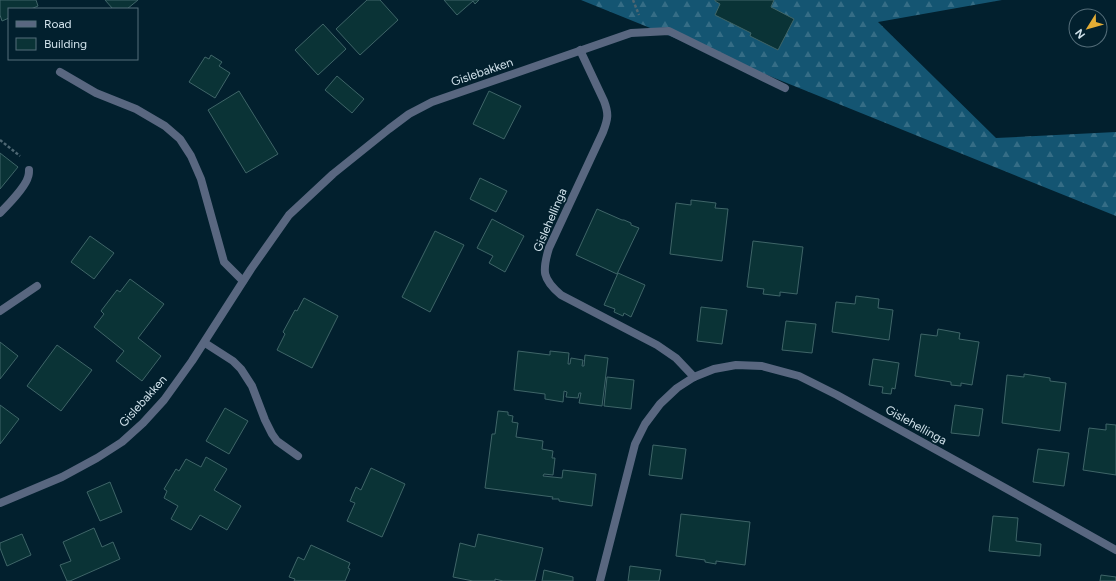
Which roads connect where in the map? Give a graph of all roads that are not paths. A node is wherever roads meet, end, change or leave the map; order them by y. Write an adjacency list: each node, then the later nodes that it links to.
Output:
1 (580, 50): 3 (street, Gislebakken); 6 (street, Gislebakken); 10 (street, Gislehellinga)
2 (60, 72): 6 (street)
3 (784, 88)
4 (29, 170): 5 (street)
5 (0, 213)
6 (243, 281): 9 (street, Gislebakken)
7 (38, 286): 8 (street)
8 (0, 311)
9 (205, 343): 11 (street); 12 (street, Gislebakken)
10 (694, 378): 13 (street, Gislehellinga); 14 (street, Gislehellinga)
11 (298, 456)
12 (0, 503)
13 (1116, 550)
14 (600, 581)

